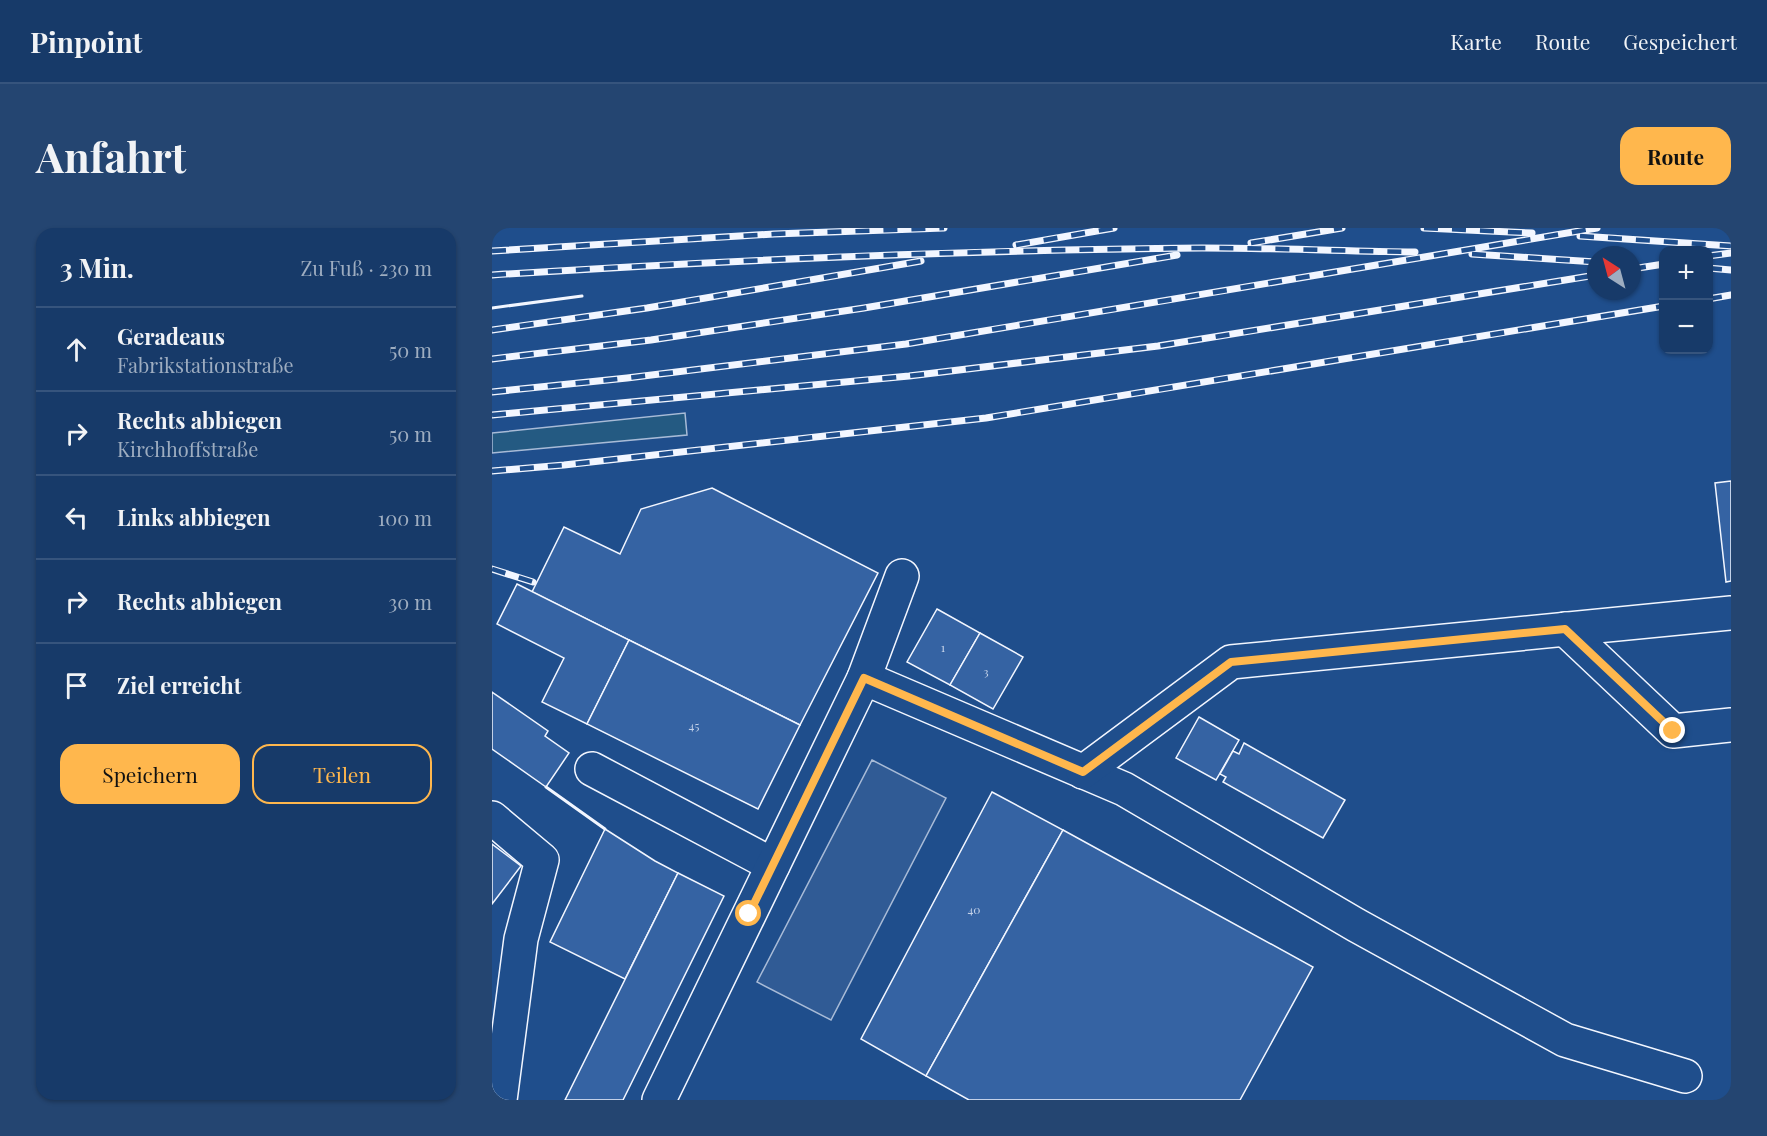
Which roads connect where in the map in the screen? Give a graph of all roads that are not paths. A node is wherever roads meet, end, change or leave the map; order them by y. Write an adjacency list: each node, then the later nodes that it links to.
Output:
1 (902, 576): 4 (street)
2 (1731, 613): 3 (street)
3 (1565, 629): 5 (street); 7 (street)
4 (864, 678): 7 (street); 9 (street)
5 (1731, 725)
6 (592, 769): 9 (street)
7 (1083, 772): 10 (street)
8 (492, 818): 12 (street)
9 (773, 865): 11 (street)
10 (1685, 1076)
11 (665, 1098)
12 (500, 1100)

